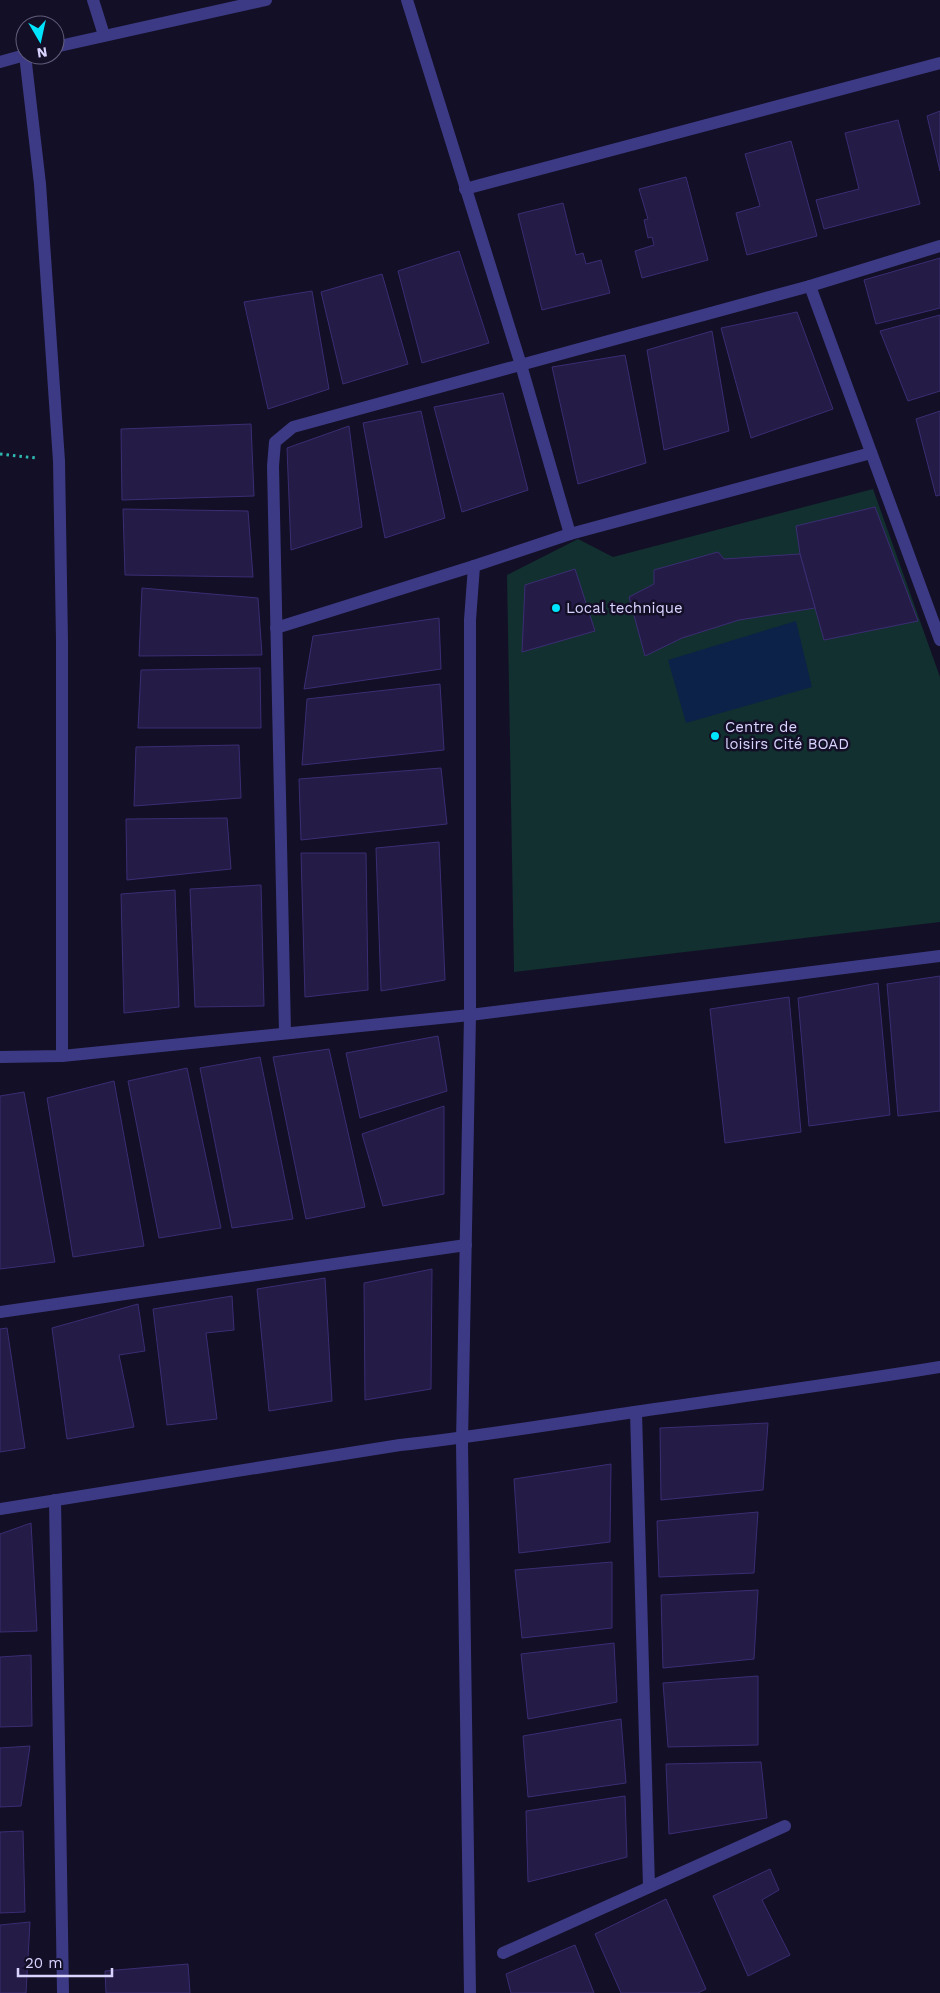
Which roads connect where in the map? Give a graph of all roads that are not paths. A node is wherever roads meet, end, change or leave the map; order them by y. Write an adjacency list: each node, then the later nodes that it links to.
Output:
1 (93, 0): 4 (street)
2 (266, 0): 4 (street)
3 (406, 0): 10 (street)
4 (104, 36): 5 (street)
5 (65, 45)
6 (15, 58): 7 (street)
7 (0, 62)
8 (940, 64): 10 (street)
9 (26, 65): 22 (street)
10 (465, 189): 13 (street)
11 (940, 246): 12 (street)
12 (810, 286): 13 (street); 14 (street)
13 (521, 364): 15 (street); 17 (street)
14 (872, 453): 15 (street); 18 (street)
15 (570, 534): 16 (street)
16 (474, 566): 17 (street); 20 (street)
17 (276, 628): 21 (street)
18 (940, 640)
19 (940, 956): 20 (street)
20 (470, 1015): 21 (street); 24 (street)
21 (285, 1033): 22 (street)
22 (62, 1056): 23 (street)
23 (0, 1057)
24 (466, 1245): 25 (street); 28 (street)
25 (0, 1312)
26 (940, 1367): 27 (street)
27 (636, 1412): 28 (street); 32 (street)
28 (463, 1438): 29 (street); 35 (street)
29 (55, 1500): 30 (street); 34 (street)
30 (0, 1509)
31 (785, 1826): 32 (street)
32 (648, 1887): 33 (street)
33 (503, 1953)
34 (64, 1993)
35 (470, 1993)

